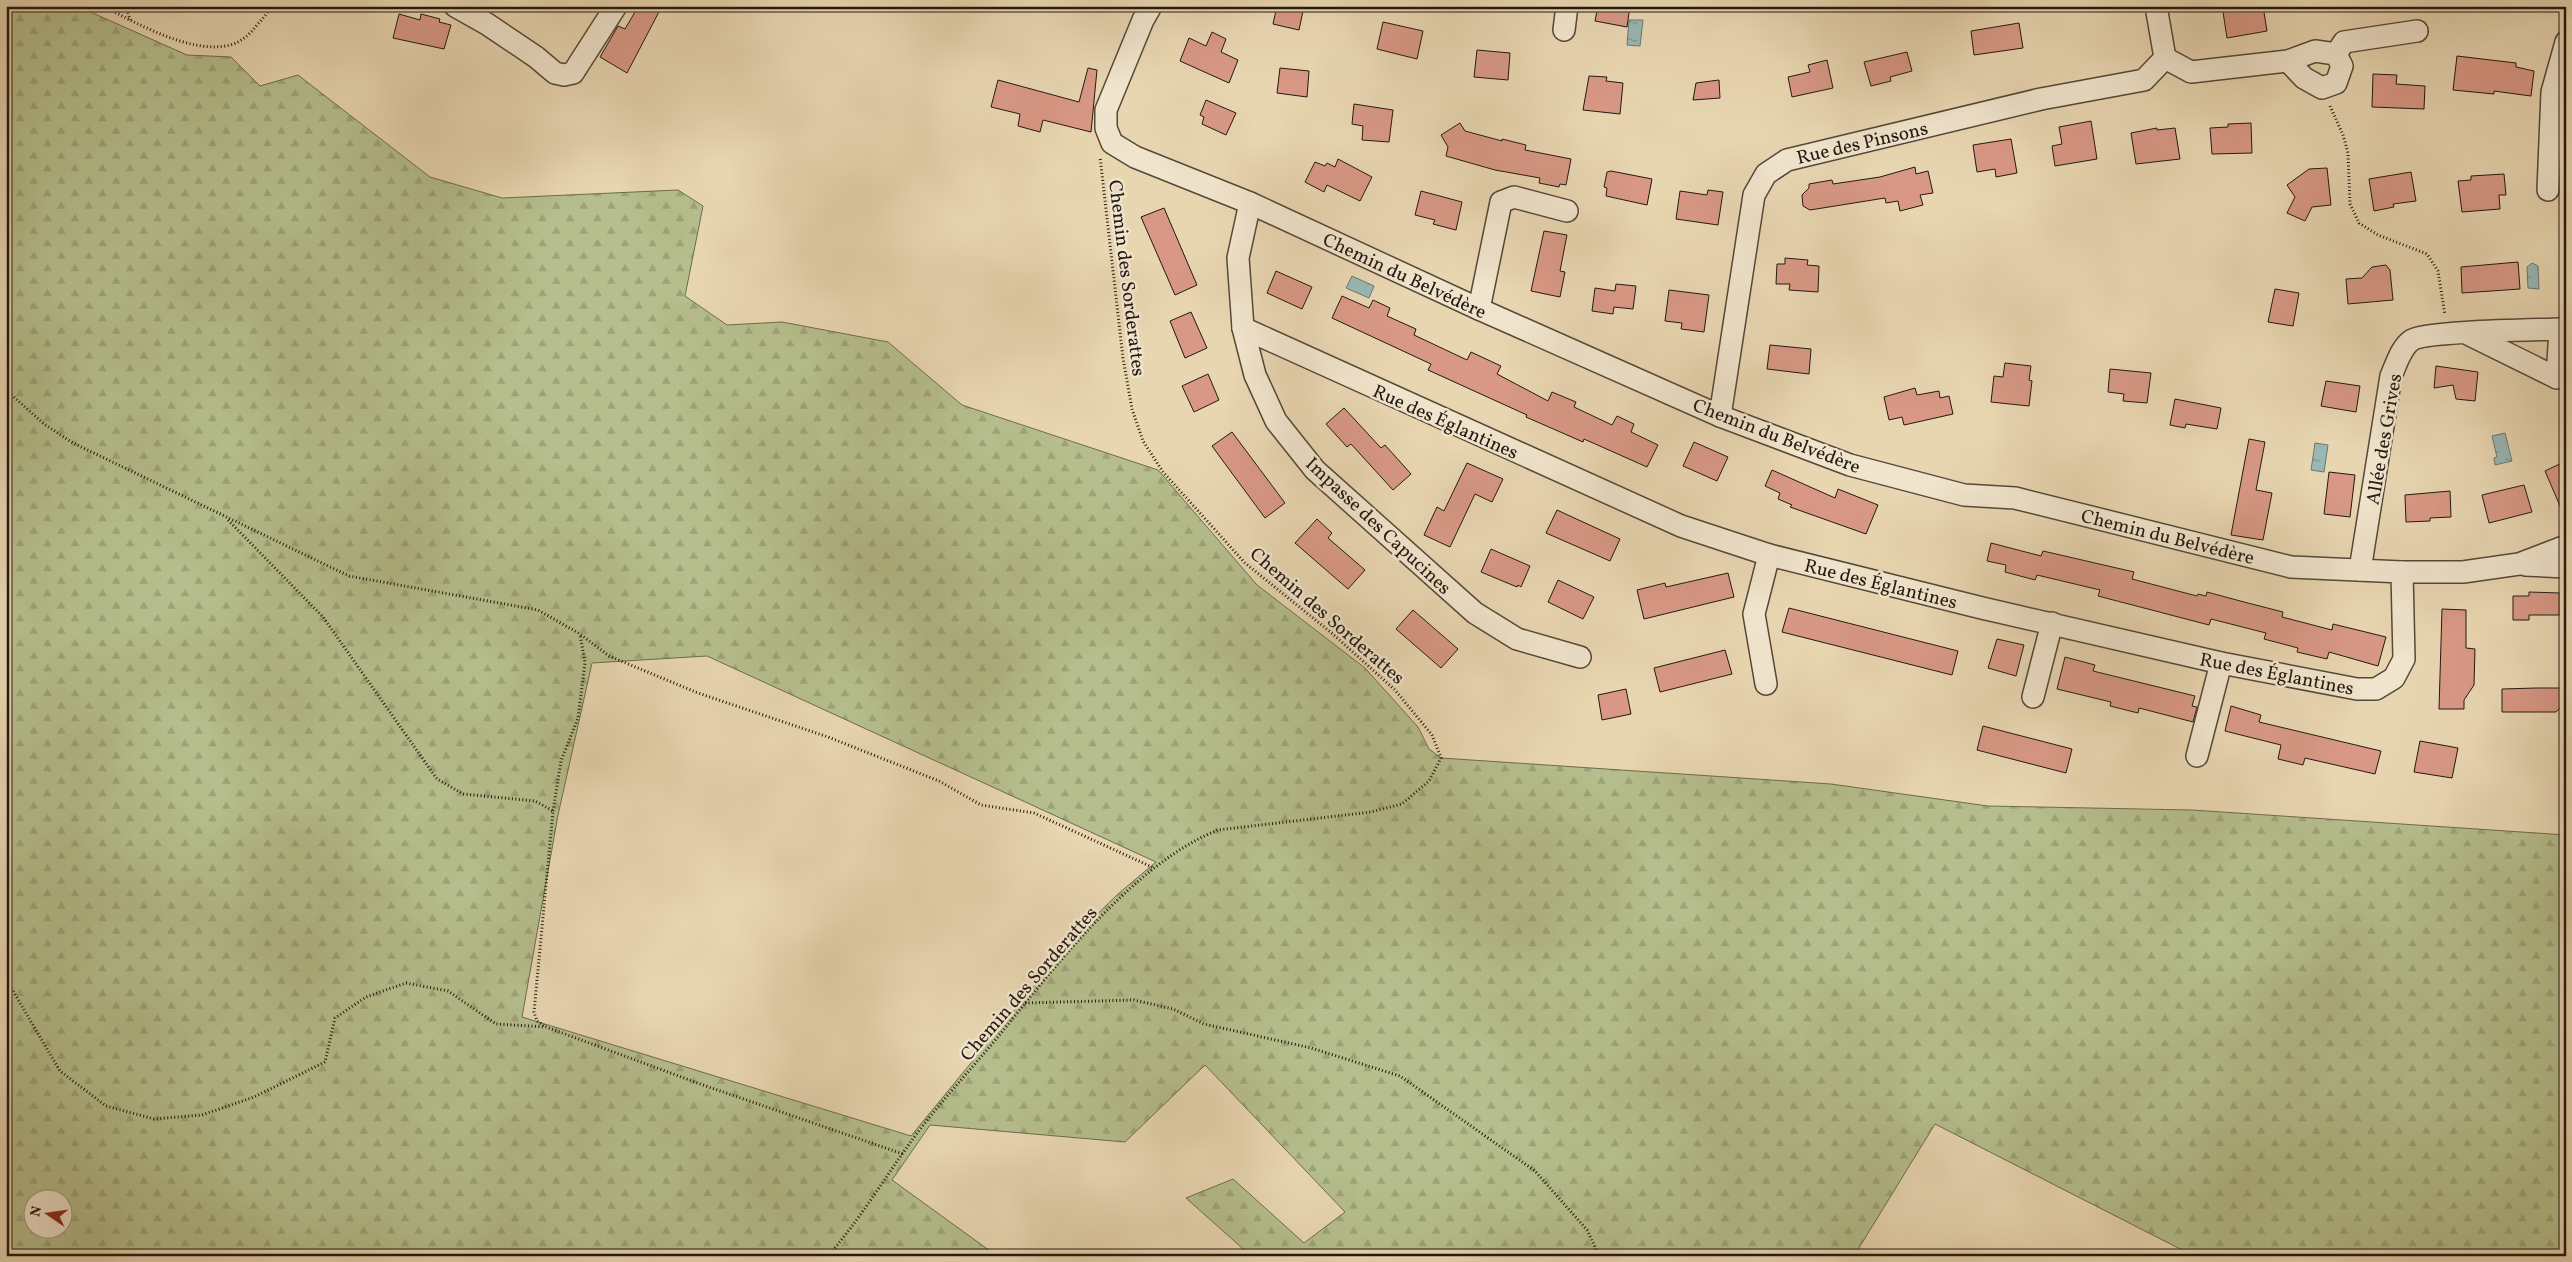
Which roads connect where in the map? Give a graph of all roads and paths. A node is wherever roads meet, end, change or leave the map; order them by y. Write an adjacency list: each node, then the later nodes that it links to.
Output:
1 (103, 6): 9 (path)
2 (126, 6): 9 (path)
3 (270, 6): 9 (path)
4 (455, 6): 5 (street)
5 (616, 6)
6 (1152, 6): 17 (street)
7 (1567, 6): 10 (street)
8 (2156, 6): 14 (street)
9 (130, 20)
10 (1564, 30)
11 (2417, 31): 13 (street)
12 (2566, 42): 18 (street)
13 (2336, 54): 15 (street); 16 (street)
14 (2165, 58): 15 (street); 25 (street, Rue des Pinsons)
15 (2288, 61): 16 (street)
16 (2322, 88): 23 (path)
17 (1112, 143): 19 (street, Chemin du Belvédère); 41 (path, Chemin des Sorderattes)
18 (2548, 190)
19 (1250, 203): 21 (street, Chemin du Belvédère); 22 (street)
20 (1567, 212): 21 (street)
21 (1480, 309): 25 (street, Chemin du Belvédère)
22 (1243, 328): 28 (street, Rue des Églantines); 35 (street, Impasse des Capucines)
23 (2458, 334): 31 (street, Allée des Grives)
24 (6, 390): 26 (path)
25 (1720, 416): 31 (street, Chemin du Belvédère)
26 (225, 517): 34 (path); 40 (path)
27 (2566, 546): 29 (street, Chemin du Belvédère)
28 (1769, 555): 33 (street, Rue des Églantines); 37 (street)
29 (2519, 564): 30 (street, Chemin du Belvédère); 32 (street, Chemin du Belvédère)
30 (2566, 568)
31 (2360, 570): 32 (street, Chemin du Belvédère)
32 (2402, 572): 36 (street, Rue des Églantines)
33 (2052, 623): 36 (street, Rue des Églantines); 38 (street)
34 (580, 634): 40 (path); 41 (path)
35 (1580, 656)
36 (2221, 663): 39 (street)
37 (1766, 684)
38 (2033, 697)
39 (2197, 756)
40 (553, 811): 44 (path)
41 (1154, 868): 43 (path, Chemin des Sorderattes)
42 (6, 979): 44 (path)
43 (1025, 1003): 45 (path, Chemin des Sorderattes); 47 (path)
44 (546, 1027): 45 (path)
45 (903, 1154): 46 (path, Chemin des Sorderattes)
46 (828, 1256)
47 (1594, 1256)

